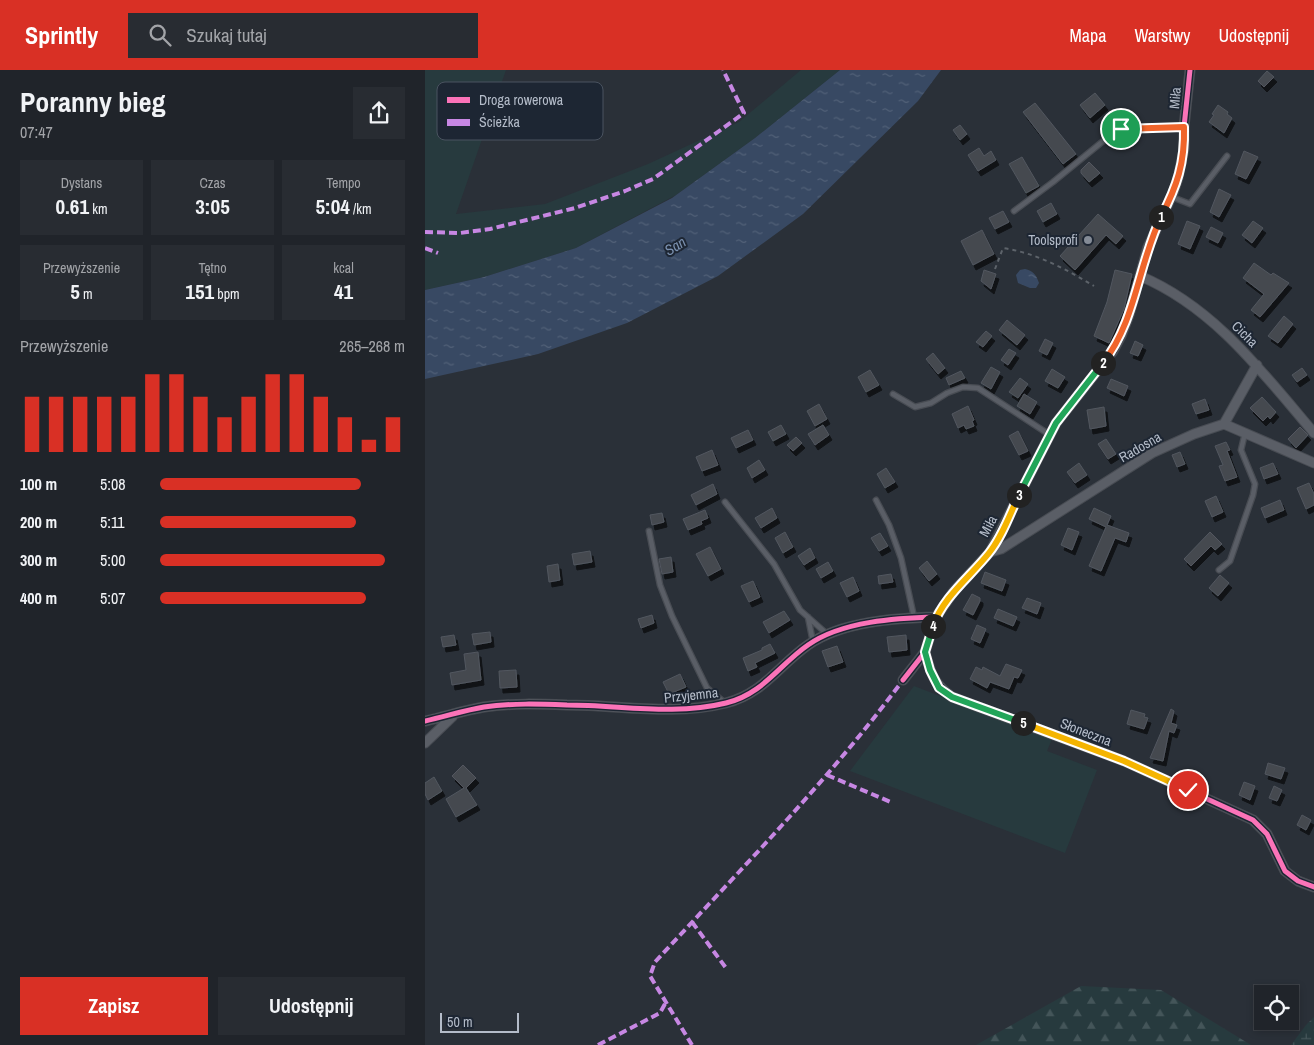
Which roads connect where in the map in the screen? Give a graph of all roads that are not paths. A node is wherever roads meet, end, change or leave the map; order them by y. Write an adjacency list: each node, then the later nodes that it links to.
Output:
1 (1190, 70): 2 (street, Miła)
2 (1184, 127): 4 (street, Miła); 5 (lane)
3 (1227, 156): 4 (lane)
4 (1171, 197): 6 (street, Miła)
5 (1014, 211)
6 (1140, 276): 7 (street, Cicha); 12 (street, Miła)
7 (1257, 365): 9 (street); 10 (street, Cicha)
8 (893, 394): 12 (lane)
9 (1224, 424): 11 (street); 17 (street, Radosna)
10 (1314, 432)
11 (1245, 433): 13 (street); 18 (lane)
12 (1050, 435): 17 (street, Miła)
13 (1314, 463)
14 (876, 500): 20 (lane)
15 (725, 502): 19 (lane)
16 (649, 531): 26 (lane)
17 (990, 552): 21 (street, Miła)
18 (1219, 570)
19 (808, 617): 22 (lane); 23 (lane)
20 (914, 617): 21 (street, Przyjemna); 22 (street, Przyjemna)
21 (936, 617): 24 (street, Miła)
22 (827, 634): 23 (street, Przyjemna)
23 (813, 642): 26 (street, Przyjemna)
24 (925, 652): 25 (street, Miła); 30 (street, Słoneczna)
25 (903, 680)
26 (726, 703): 27 (street, Przyjemna)
27 (453, 716): 28 (street, Przyjemna); 29 (street)
28 (425, 721)
29 (425, 743)
30 (1314, 887)

